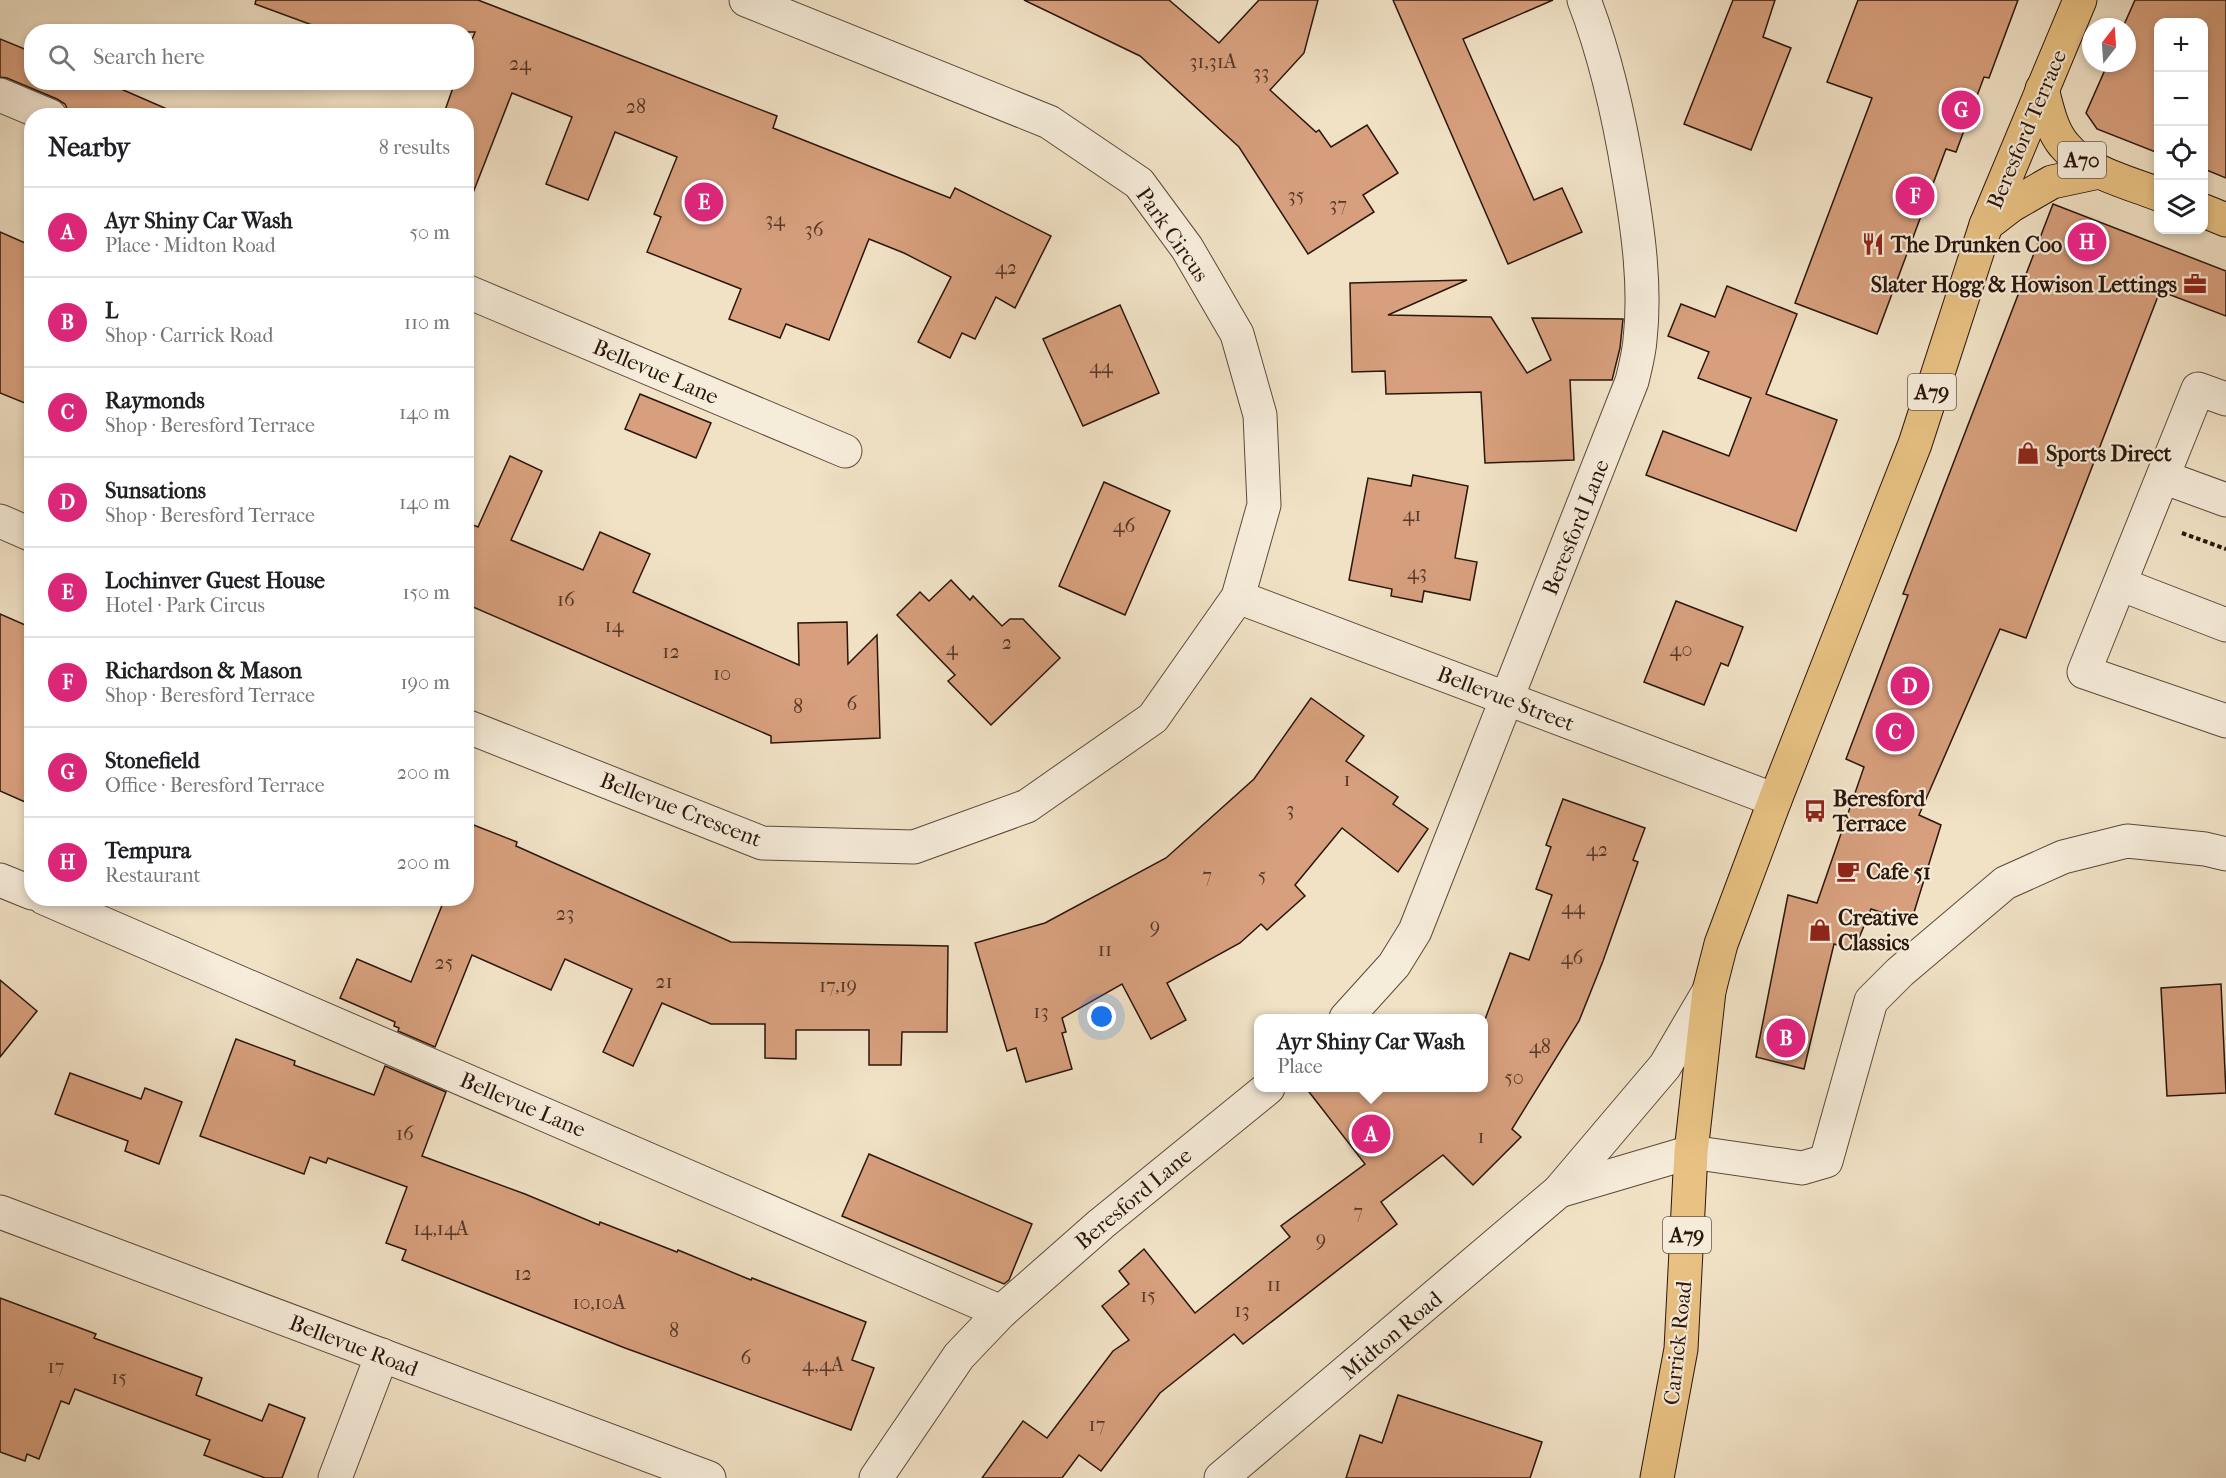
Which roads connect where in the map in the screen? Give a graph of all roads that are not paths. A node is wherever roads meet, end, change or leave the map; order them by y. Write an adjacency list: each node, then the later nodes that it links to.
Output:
1 (746, 0): 20 (street, Park Circus)
2 (1584, 0): 22 (street, Beresford Lane)
3 (2080, 0): 4 (main road, Beresford Terrace)
4 (2042, 89): 7 (main road, A70); 11 (main road, Beresford Terrace / A79)
5 (0, 94): 6 (street)
6 (32, 108)
7 (2099, 172): 8 (main road, A70); 11 (main road, Beresford Terrace)
8 (2154, 193)
9 (2208, 213): 10 (main road)
10 (2226, 220)
11 (1986, 225): 25 (main road, Beresford Terrace / A79)
12 (474, 294): 14 (street, Bellevue Lane)
13 (2226, 399): 15 (street)
14 (845, 450)
15 (2163, 477): 16 (street); 19 (street)
16 (2226, 500)
17 (0, 521): 18 (street)
18 (24, 532)
19 (2120, 584): 21 (street); 23 (street)
20 (1238, 597): 22 (street, Bellevue Street); 24 (street, Bellevue Crescent)
21 (2226, 625)
22 (1507, 698): 25 (street, Bellevue Street); 31 (street, Beresford Lane)
23 (2226, 721)
24 (474, 729)
25 (1775, 800): 30 (main road, Beresford Terrace / A79)
26 (2226, 854): 33 (street)
27 (0, 880): 28 (street)
28 (24, 890)
29 (62, 906): 36 (street, Bellevue Lane)
30 (1709, 991): 33 (main road, Carrick Road / A79); 34 (street, Midton Road)
31 (1350, 1014)
32 (1263, 1092): 36 (street, Beresford Lane)
33 (1691, 1152): 34 (street, Midton Road); 42 (main road, Carrick Road / A79)
34 (1559, 1191): 41 (street, Midton Road)
35 (0, 1212): 37 (street, Bellevue Road)
36 (1001, 1312): 40 (street, Beresford Lane)
37 (382, 1355): 38 (street); 39 (street, Bellevue Road)
38 (335, 1478)
39 (709, 1478)
40 (876, 1478)
41 (1221, 1478)
42 (1657, 1478)

